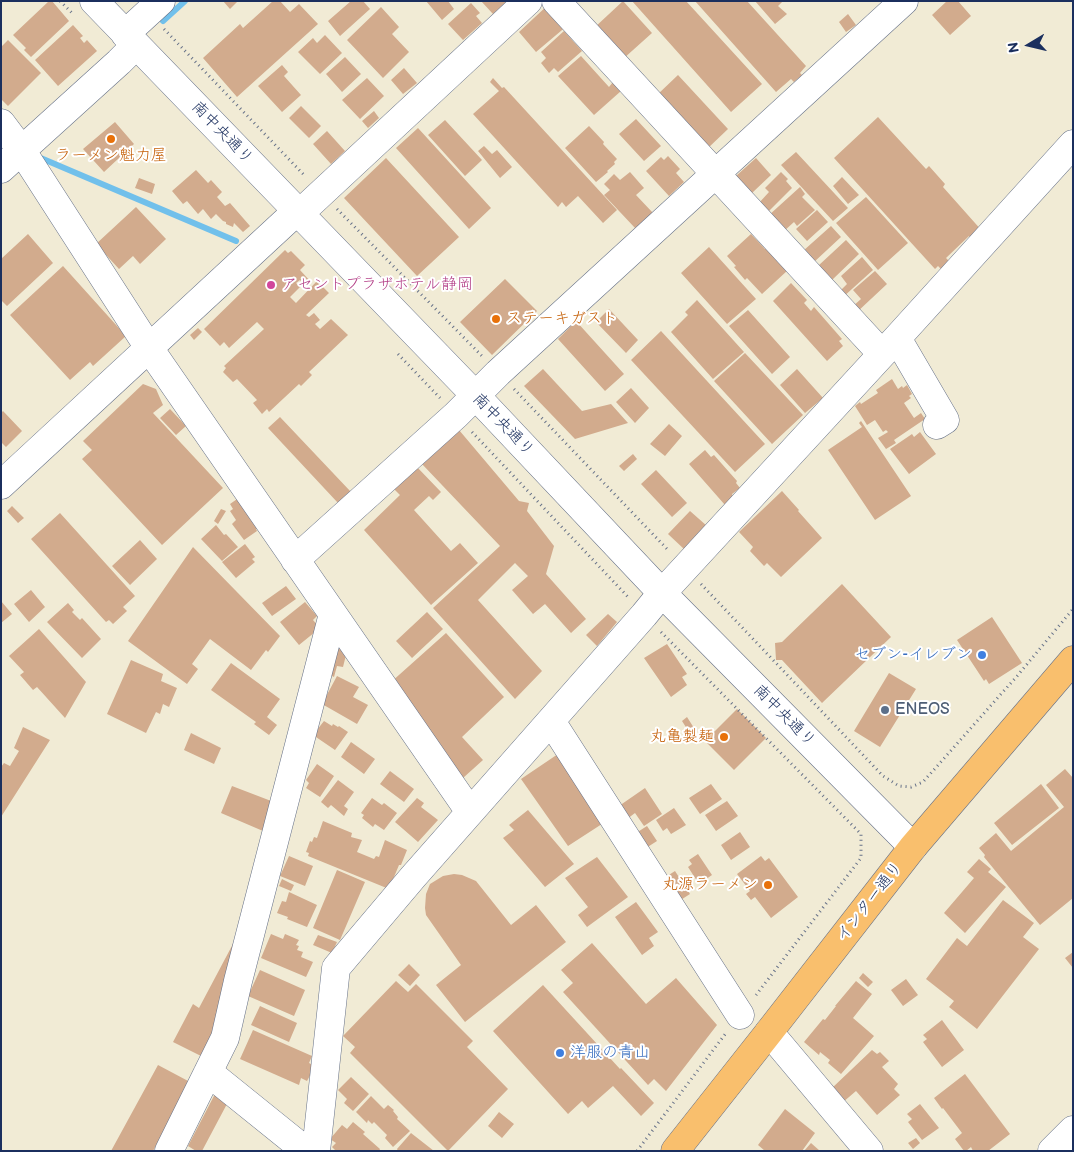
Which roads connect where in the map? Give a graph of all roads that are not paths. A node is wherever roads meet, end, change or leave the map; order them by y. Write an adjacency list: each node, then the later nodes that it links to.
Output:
1 (94, 1): 6 (street, 南中央通り)
2 (528, 1): 12 (street)
3 (556, 1): 11 (street)
4 (904, 1): 11 (street)
5 (155, 7): 6 (street)
6 (131, 39): 9 (street); 12 (street, 南中央通り)
7 (1, 123): 9 (street)
8 (1073, 144): 13 (street)
9 (22, 151): 10 (street); 14 (street)
10 (1, 169)
11 (716, 174): 13 (street); 15 (street)
12 (298, 213): 14 (street); 15 (street, 南中央通り)
13 (889, 346): 16 (street); 19 (street)
14 (149, 348): 17 (street); 18 (street)
15 (476, 396): 18 (street); 19 (street, 南中央通り)
16 (937, 425)
17 (1, 485)
18 (296, 560): 20 (street)
19 (662, 593): 22 (street); 24 (street, 南中央通り)
20 (333, 614): 23 (street); 27 (street)
21 (1073, 660): 24 (main road, インター通り)
22 (551, 721): 23 (street); 25 (street)
23 (470, 812): 31 (street)
24 (913, 847): 26 (main road, インター通り)
25 (740, 1015)
26 (769, 1032): 32 (main road, インター通り); 33 (street)
27 (208, 1072): 29 (street); 30 (street)
28 (1073, 1130): 34 (street)
29 (169, 1151)
30 (306, 1151)
31 (316, 1151)
32 (675, 1151)
33 (869, 1151)
34 (1052, 1151)

